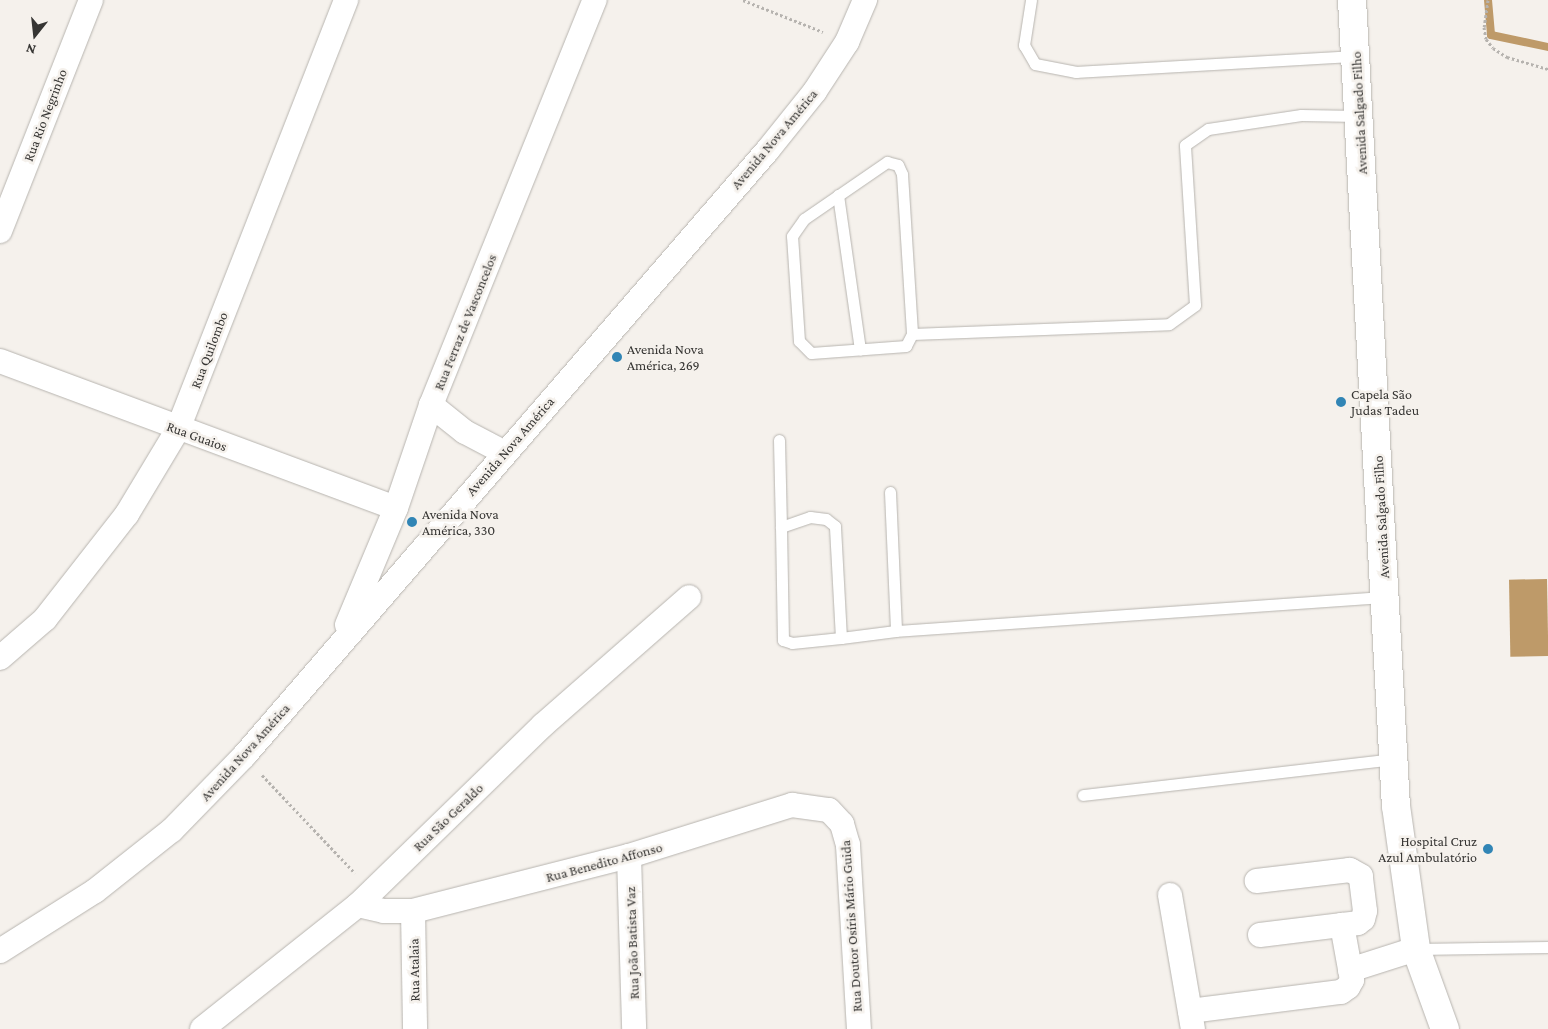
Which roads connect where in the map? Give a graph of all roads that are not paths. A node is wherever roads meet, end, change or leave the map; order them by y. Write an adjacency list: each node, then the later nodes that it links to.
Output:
1 (91, 0): 10 (street, Rua Rio Negrinho)
2 (346, 0): 15 (street, Rua Quilombo)
3 (595, 0): 14 (street, Rua Ferraz de Vasconcelos)
4 (865, 0): 17 (street, Avenida Nova América)
5 (1030, 0): 7 (lane)
6 (1352, 0): 7 (main road, Avenida Salgado Filho)
7 (1356, 56): 8 (main road, Avenida Salgado Filho)
8 (1359, 116): 11 (lane); 22 (main road, Avenida Salgado Filho)
9 (838, 195): 11 (lane); 12 (lane); 12 (lane)
10 (0, 231)
11 (912, 334): 12 (lane)
12 (860, 349)
13 (0, 361): 15 (street, Rua Guaios)
14 (431, 405): 17 (street); 19 (street, Rua Ferraz de Vasconcelos)
15 (178, 429): 19 (street, Rua Guaios); 26 (street, Rua Quilombo)
16 (779, 440): 20 (lane)
17 (505, 453): 25 (street, Avenida Nova América)
18 (890, 492): 23 (lane)
19 (396, 508): 25 (street, Rua Ferraz de Vasconcelos)
20 (781, 527): 24 (lane); 24 (lane)
21 (689, 597): 33 (street, Rua São Geraldo)
22 (1385, 597): 23 (lane); 27 (main road, Avenida Salgado Filho)
23 (896, 631): 24 (lane)
24 (841, 638)
25 (339, 646): 39 (street, Avenida Nova América)
26 (0, 658)
27 (1393, 759): 28 (lane); 38 (main road, Avenida Salgado Filho)
28 (1083, 795)
29 (842, 824): 30 (street, Rua Benedito Affonso); 45 (street, Rua Doutor Osíris Mário Guida)
30 (629, 856): 34 (street, Rua Benedito Affonso); 44 (street, Rua João Batista Vaz)
31 (1257, 881): 35 (street)
32 (1170, 895): 41 (street)
33 (365, 898): 34 (street, Rua Benedito Affonso); 42 (street, Rua São Geraldo)
34 (413, 911): 43 (street, Rua Atalaia)
35 (1342, 926): 36 (street); 40 (street)
36 (1260, 935)
37 (1548, 947): 38 (lane)
38 (1416, 949): 40 (street); 46 (main road, Avenida Salgado Filho)
39 (0, 951)
40 (1350, 970): 41 (street)
41 (1192, 1020)
42 (212, 1025)
43 (415, 1029)
44 (634, 1029)
45 (859, 1029)
46 (1444, 1029)

